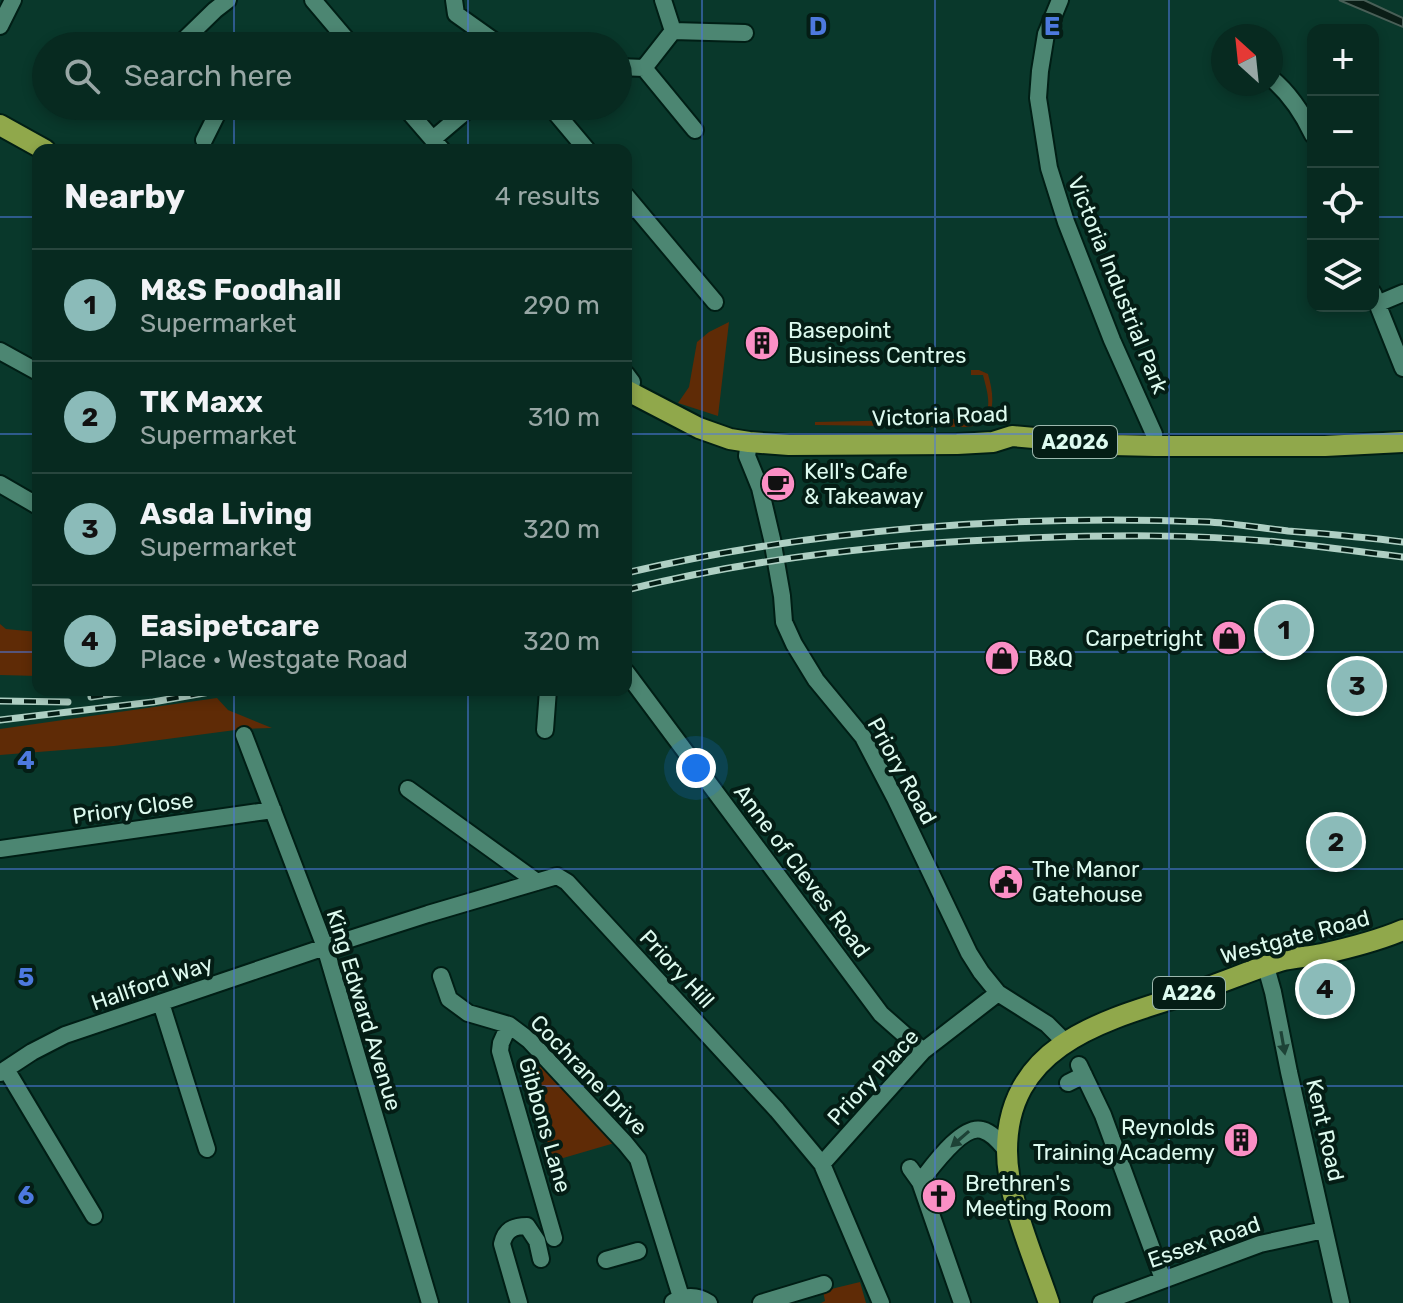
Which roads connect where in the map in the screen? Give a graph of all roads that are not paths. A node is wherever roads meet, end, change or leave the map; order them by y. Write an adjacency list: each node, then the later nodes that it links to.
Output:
1 (13, 0): 7 (street)
2 (228, 0): 9 (street)
3 (313, 0): 10 (street)
4 (454, 0): 11 (street)
5 (663, 0): 8 (street)
6 (1060, 0): 38 (street, Victoria Industrial Park)
7 (0, 26)
8 (673, 31): 12 (street); 14 (street)
9 (192, 32)
10 (340, 32)
11 (481, 32)
12 (745, 33)
13 (632, 68): 14 (street)
14 (644, 68): 22 (street)
15 (1283, 89): 20 (street)
16 (214, 120): 23 (street)
17 (416, 120): 25 (street)
18 (459, 120): 25 (street)
19 (562, 120): 26 (street)
20 (1307, 122)
21 (0, 125): 24 (main road)
22 (695, 130)
23 (204, 140)
24 (34, 144)
25 (437, 144)
26 (582, 144)
27 (632, 203): 30 (street)
28 (1403, 293): 29 (street)
29 (1379, 298)
30 (715, 302)
31 (1379, 309): 33 (street)
32 (0, 351): 34 (street)
33 (1403, 368)
34 (32, 369)
35 (632, 388): 36 (main road, Victoria Road / A2026)
36 (749, 442): 38 (main road, Victoria Road / A2026); 53 (street, Priory Road)
37 (1403, 442): 38 (main road, Victoria Road / A2026)
38 (1155, 446)
39 (0, 484): 40 (street)
40 (32, 503)
41 (632, 680): 57 (street, Anne of Cleves Road)
42 (548, 696): 43 (street)
43 (545, 730)
44 (244, 735): 46 (street, King Edward Avenue)
45 (408, 789): 48 (street)
46 (273, 810): 47 (street, Priory Close); 50 (street, King Edward Avenue)
47 (0, 849)
48 (537, 882): 50 (street, Priory Hill); 62 (street, Priory Hill)
49 (1403, 930): 51 (main road, Westgate Road / A226)
50 (325, 947): 54 (street, Hallford Way); 72 (street, King Edward Avenue)
51 (1266, 967): 56 (main road, Westgate Road / A226); 64 (street, Kent Road, one-way to 64)
52 (441, 976): 55 (street, Cochrane Drive)
53 (998, 993): 56 (street, Priory Road); 57 (street, Priory Place)
54 (161, 1003): 58 (street, Hallford Way); 60 (street)
55 (509, 1025): 65 (street, Gibbons Lane); 66 (street, Cochrane Drive)
56 (1065, 1042): 61 (main road, Westgate Road / A226)
57 (923, 1051): 62 (street, Priory Place)
58 (3, 1071): 63 (street)
59 (1068, 1083): 69 (street)
60 (207, 1149)
61 (1007, 1151): 77 (street, one-way to 77); 78 (main road)
62 (822, 1164): 76 (street, Priory Hill)
63 (94, 1216)
64 (1324, 1230): 69 (street, Essex Road); 80 (street, Kent Road)
65 (554, 1238)
66 (652, 1247): 68 (street); 71 (street, Cochrane Drive)
67 (541, 1259): 73 (street)
68 (606, 1260)
69 (1163, 1279): 79 (street, Essex Road)
70 (824, 1284): 75 (street)
71 (677, 1300): 74 (street)
72 (430, 1303)
73 (519, 1303)
74 (709, 1303)
75 (761, 1303)
76 (881, 1303)
77 (962, 1303)
78 (1049, 1303)
79 (1101, 1303)
80 (1341, 1303)

